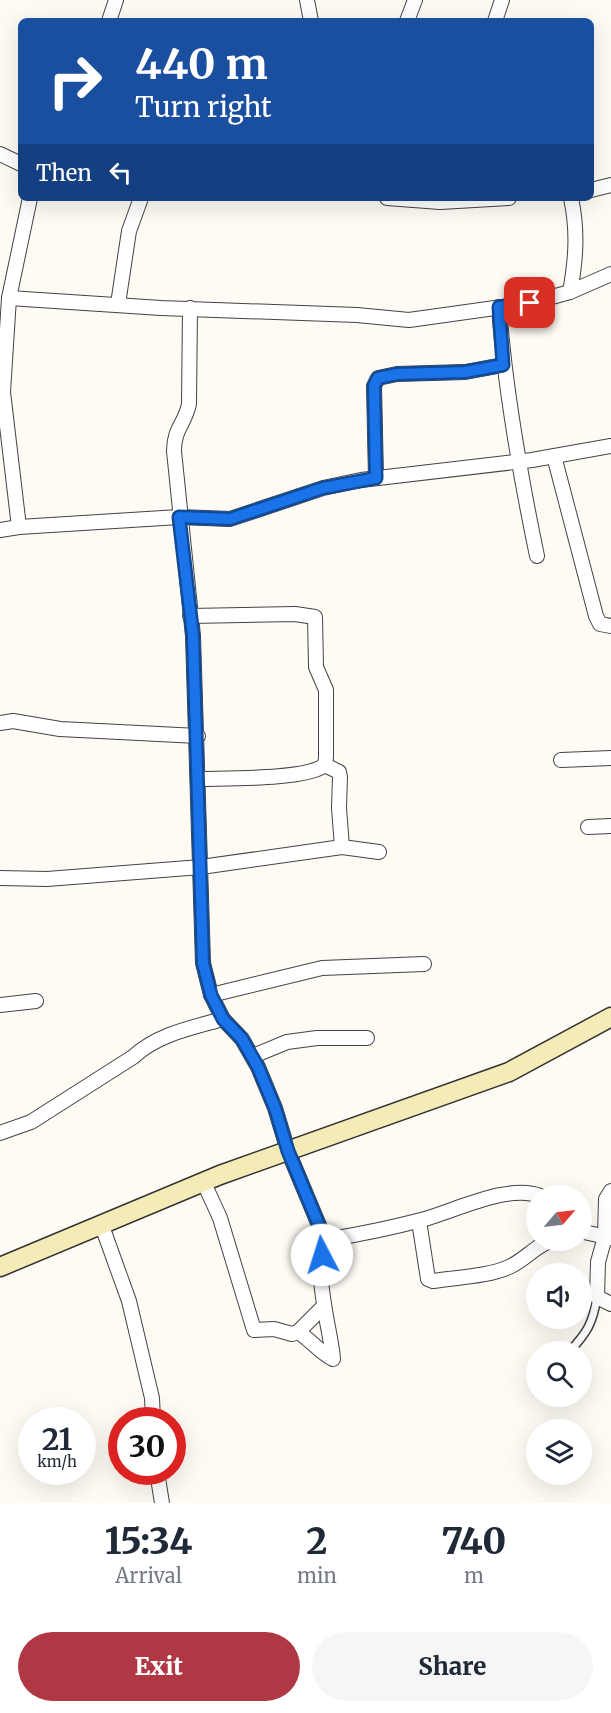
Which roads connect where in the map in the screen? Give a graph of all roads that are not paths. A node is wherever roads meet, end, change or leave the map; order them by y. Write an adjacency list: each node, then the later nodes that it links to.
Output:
1 (116, 0): 5 (street)
2 (307, 0): 6 (street)
3 (415, 0): 7 (street)
4 (502, 0): 8 (street)
5 (110, 18)
6 (310, 18)
7 (408, 18)
8 (496, 18)
9 (0, 154): 10 (street)
10 (18, 163)
11 (611, 185): 12 (street)
12 (594, 189)
13 (29, 201): 20 (street)
14 (140, 201): 21 (street)
15 (427, 201): 16 (street)
16 (461, 201)
17 (572, 201): 19 (street)
18 (611, 274): 19 (street)
19 (570, 292): 22 (street)
20 (9, 298): 21 (street); 25 (street)
21 (118, 304): 23 (street)
22 (499, 307): 23 (street); 24 (street)
23 (190, 308): 30 (street)
24 (503, 365): 28 (street); 29 (street)
25 (1, 392): 31 (street)
26 (611, 446): 27 (street)
27 (554, 456): 28 (street); 35 (street)
28 (520, 461): 29 (street); 33 (street)
29 (376, 478): 30 (street)
30 (179, 517): 31 (street); 34 (street)
31 (19, 527): 32 (street)
32 (0, 530)
33 (537, 556)
34 (190, 616): 37 (street); 40 (street)
35 (611, 626)
36 (0, 723): 37 (street)
37 (198, 736): 41 (street)
38 (611, 758): 39 (street)
39 (561, 760)
40 (325, 765): 41 (street); 44 (street)
41 (199, 779): 46 (street)
42 (611, 826): 43 (street)
43 (588, 827)
44 (342, 847): 45 (street); 46 (street)
45 (379, 852)
46 (201, 867): 47 (street); 49 (street)
47 (0, 878)
48 (424, 964): 49 (street)
49 (211, 995): 53 (street)
50 (36, 1000): 51 (street)
51 (0, 1005)
52 (611, 1017): 57 (street)
53 (223, 1019): 55 (street); 56 (street)
54 (367, 1038): 55 (street)
55 (253, 1056): 57 (street)
56 (0, 1133)
57 (288, 1151): 58 (street); 65 (street)
58 (204, 1183): 62 (street); 71 (street)
59 (611, 1191): 64 (street)
60 (526, 1193): 61 (street)
61 (419, 1221): 65 (street); 66 (street)
62 (102, 1226): 67 (street); 73 (street)
63 (592, 1233): 64 (street)
64 (608, 1237): 68 (street)
65 (326, 1242): 70 (street)
66 (533, 1251)
67 (0, 1267)
68 (597, 1297): 69 (street); 72 (lane)
69 (611, 1304)
70 (324, 1306): 71 (street); 71 (street)
71 (298, 1332)
72 (581, 1341)
73 (152, 1407)
74 (159, 1485): 75 (street)
75 (162, 1503)

